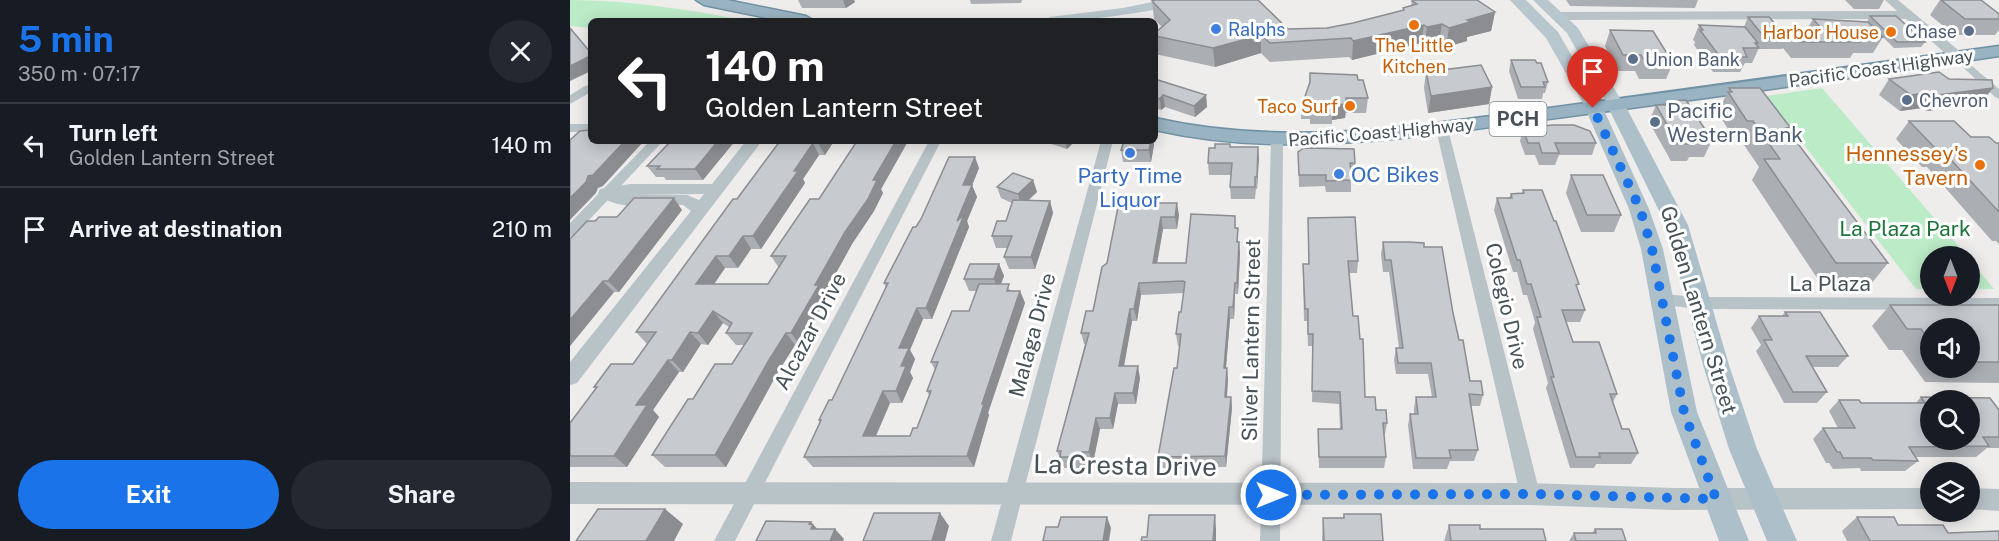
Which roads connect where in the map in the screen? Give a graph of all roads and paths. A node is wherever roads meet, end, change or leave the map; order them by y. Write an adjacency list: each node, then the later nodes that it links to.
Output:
1 (704, 0): 8 (highway)
2 (1183, 0): 9 (main road)
3 (1517, 0): 16 (main road, Golden Lantern Street)
4 (1540, 0): 7 (main road, Golden Lantern Street)
5 (1891, 0): 6 (street)
6 (1908, 15): 7 (street); 11 (street)
7 (1558, 16): 15 (main road, Golden Lantern Street)
8 (791, 18)
9 (1074, 18)
10 (1999, 51): 11 (highway, Pacific Coast Highway / PCH)
11 (1958, 57): 13 (street); 15 (highway, Pacific Coast Highway / PCH)
12 (588, 89): 14 (street)
13 (1999, 95)
14 (570, 100)
15 (1616, 105): 16 (highway, Pacific Coast Highway / PCH); 31 (main road, Golden Lantern Street)
16 (1593, 108): 20 (highway, Pacific Coast Highway / PCH); 30 (main road, Golden Lantern Street)
17 (1158, 125): 21 (highway, Pacific Coast Highway / PCH)
18 (570, 128): 19 (street)
19 (588, 128)
20 (1442, 129): 21 (highway, Pacific Coast Highway / PCH); 37 (street, Colegio Drive)
21 (1277, 140): 38 (street, Silver Lantern Street)
22 (654, 144): 27 (street)
23 (752, 144): 26 (street)
24 (933, 144): 34 (street, Alcazar Drive)
25 (1106, 144): 35 (street, Malaga Drive)
26 (717, 189): 27 (street); 28 (street)
27 (606, 193): 28 (street); 29 (street)
28 (701, 210): 33 (street)
29 (570, 232)
30 (1662, 300): 31 (street, La Plaza); 39 (main road, Golden Lantern Street)
31 (1698, 303): 32 (street, La Plaza); 40 (main road, Golden Lantern Street)
32 (1999, 304)
33 (570, 377)
34 (751, 492): 35 (street, La Cresta Drive); 36 (street, La Cresta Drive); 44 (street, Alcazar Drive)
35 (1014, 492): 38 (street, La Cresta Drive); 45 (street, Malaga Drive)
36 (570, 493)
37 (1530, 494): 38 (street, La Cresta Drive); 39 (street, La Cresta Drive)
38 (1271, 495): 46 (street, Silver Lantern Street)
39 (1716, 499): 40 (street, La Cresta Drive); 47 (main road, Golden Lantern Street)
40 (1762, 499): 41 (street, La Cresta Drive); 48 (main road, Golden Lantern Street)
41 (1920, 499)
42 (1980, 499): 43 (street)
43 (1999, 500)
44 (724, 541)
45 (1001, 541)
46 (1270, 541)
47 (1734, 541)
48 (1782, 541)

